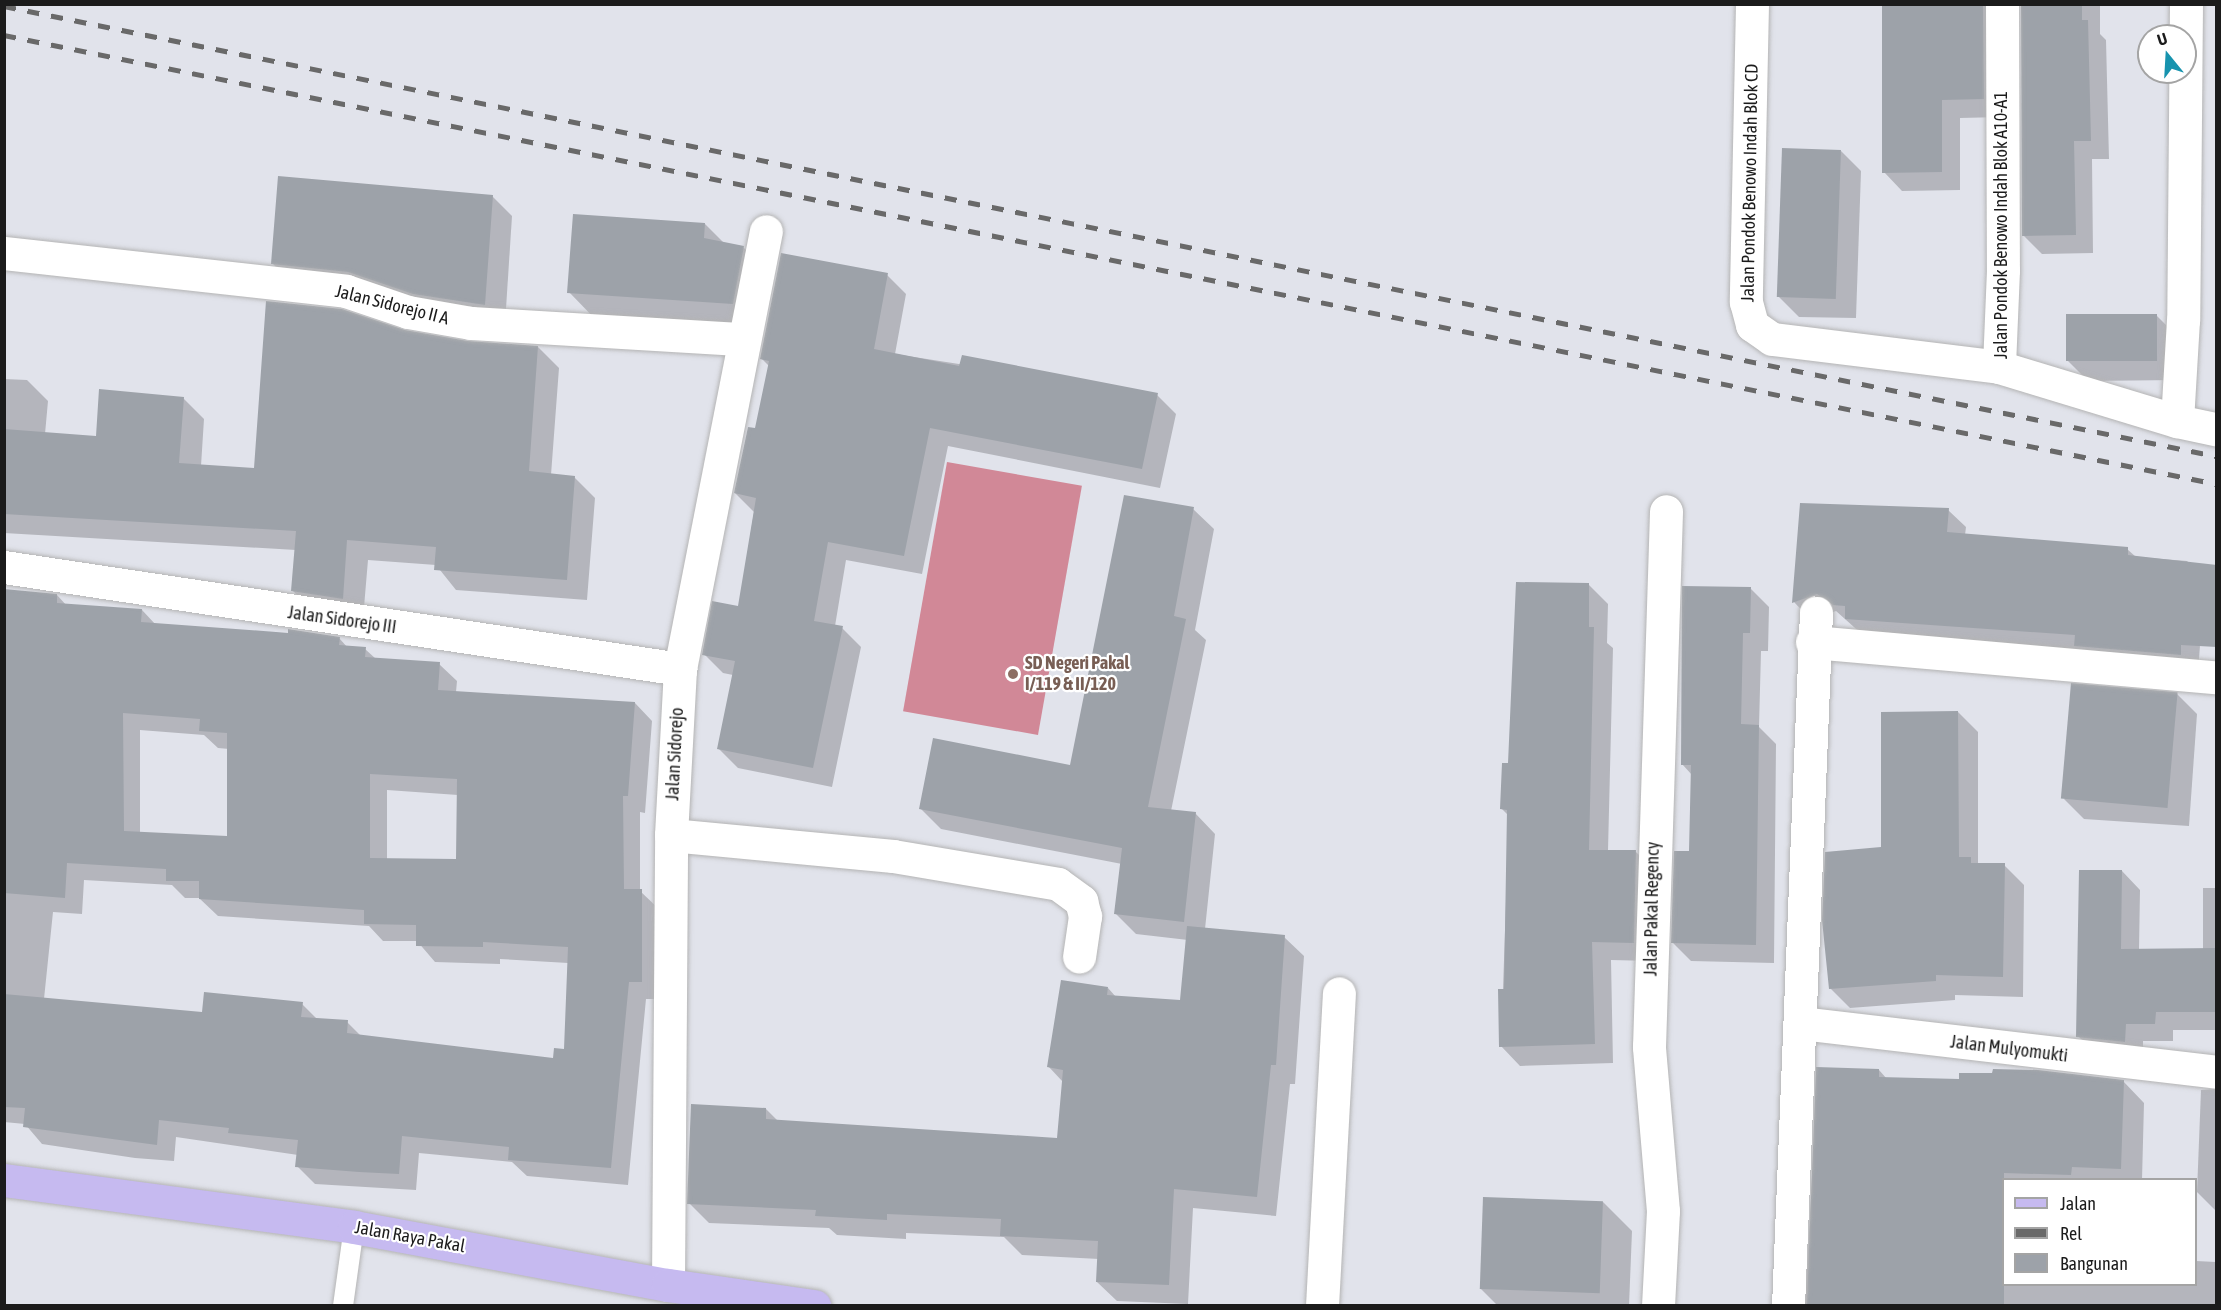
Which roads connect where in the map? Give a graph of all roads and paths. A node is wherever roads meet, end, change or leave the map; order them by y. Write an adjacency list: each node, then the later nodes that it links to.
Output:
1 (1752, 4): 7 (street, Jalan Pondok Benowo Indah Blok CD)
2 (2002, 4): 7 (street, Jalan Pondok Benowo Indah Blok A10-A1)
3 (2186, 4): 8 (street)
4 (766, 231): 6 (street, Jalan Sidorejo)
5 (4, 253): 6 (street, Jalan Sidorejo II A)
6 (744, 339): 12 (street, Jalan Sidorejo)
7 (1999, 367): 8 (street, Jalan Pondok Benowo Indah Blok A10-A1)
8 (2177, 421): 9 (street, Jalan Pondok Benowo Indah Blok A10-A1)
9 (2217, 429)
10 (1666, 511): 25 (street, Jalan Pakal Regency)
11 (4, 567): 12 (street, Jalan Sidorejo III)
12 (680, 669): 14 (street, Jalan Sidorejo)
13 (2217, 677): 17 (street)
14 (671, 836): 15 (street); 21 (street, Jalan Sidorejo)
15 (1079, 957)
16 (1339, 993): 24 (street)
17 (1801, 1023): 18 (street, Jalan Mulyomukti); 26 (street)
18 (2217, 1072)
19 (4, 1179): 20 (main road, Jalan Raya Pakal)
20 (354, 1227): 21 (main road, Jalan Raya Pakal); 22 (lane)
21 (668, 1285): 23 (main road, Jalan Raya Pakal)
22 (343, 1305)
23 (814, 1305)
24 (1322, 1305)
25 (1658, 1305)
26 (1788, 1305)

